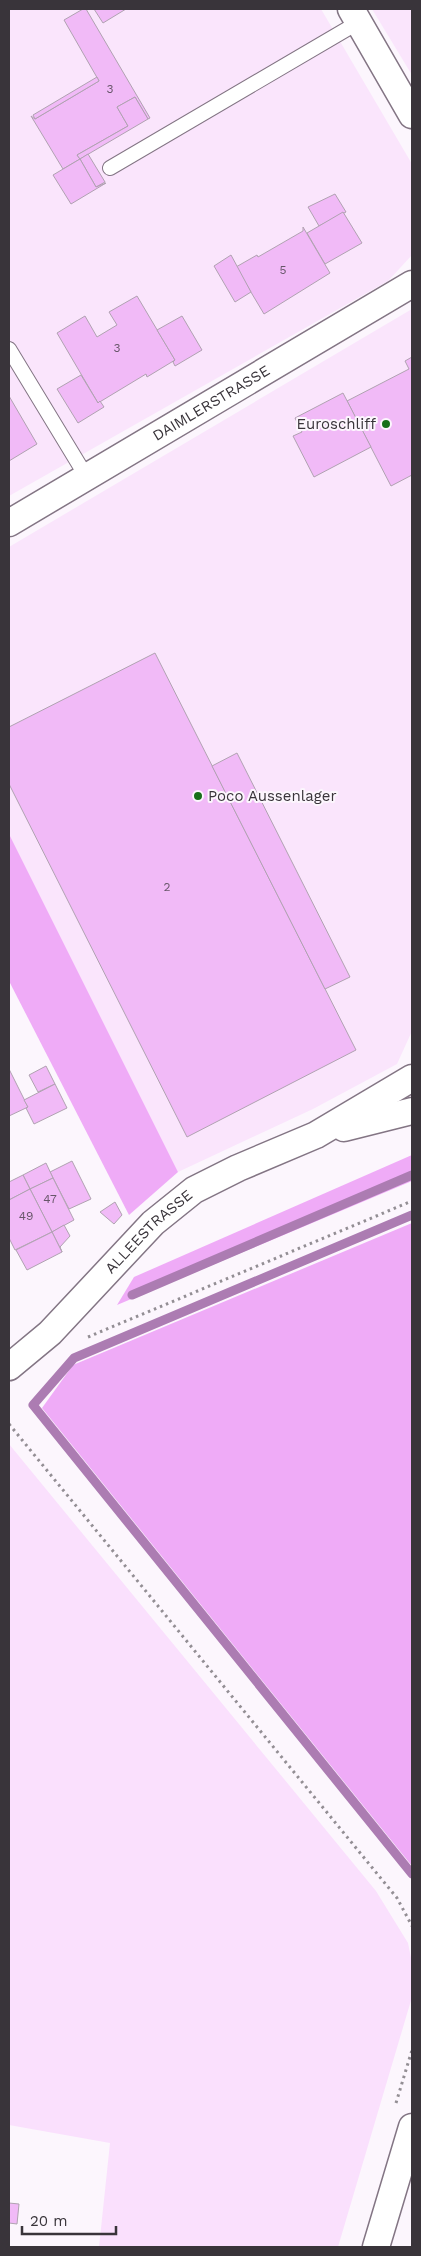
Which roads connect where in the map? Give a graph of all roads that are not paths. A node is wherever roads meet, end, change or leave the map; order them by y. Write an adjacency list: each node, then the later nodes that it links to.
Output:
1 (355, 15): 2 (street); 3 (lane)
2 (412, 115)
3 (110, 168)
4 (412, 284): 6 (street, DAIMLERSTRASSE)
5 (9, 349): 6 (lane)
6 (86, 476): 7 (street, DAIMLERSTRASSE)
7 (9, 523)
8 (412, 1078): 10 (street, ALLEESTRASSE)
9 (412, 1111): 10 (street, ALLEESTRASSE)
10 (316, 1135): 11 (street, ALLEESTRASSE)
11 (10, 1362)
12 (412, 2127): 13 (street)
13 (376, 2247)

